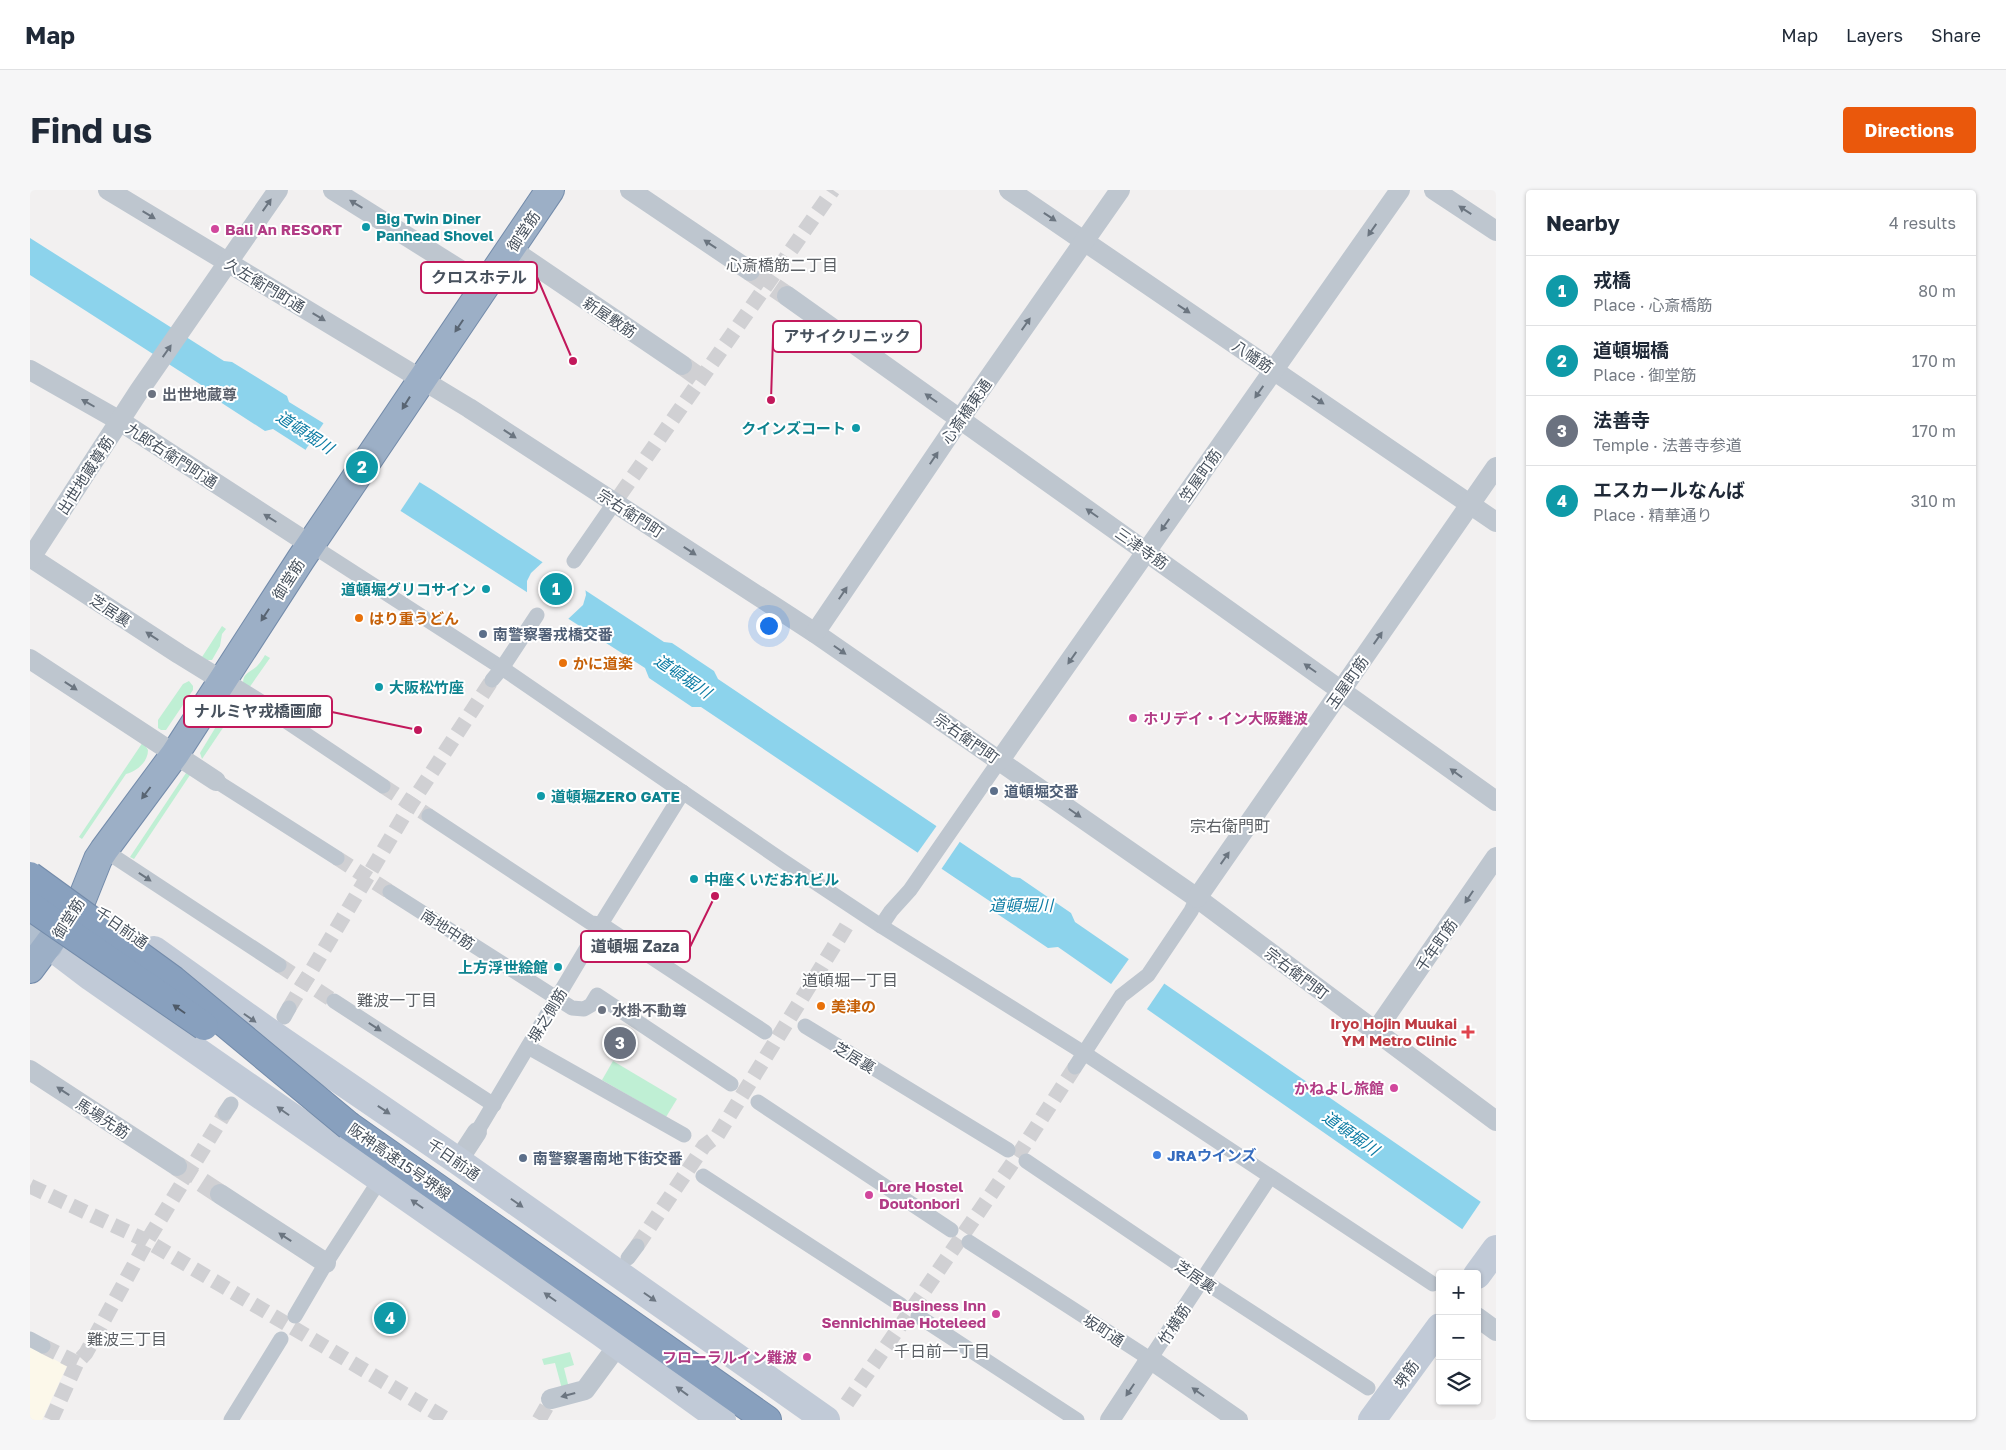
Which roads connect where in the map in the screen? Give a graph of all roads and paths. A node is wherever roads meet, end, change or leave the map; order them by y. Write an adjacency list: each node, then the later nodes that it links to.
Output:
1 (108, 190): 13 (street, 久左衛門町通, one-way to 13)
2 (278, 190): 13 (street, 出世地蔵尊筋, one-way to 2)
3 (333, 190): 15 (street, one-way to 3)
4 (550, 190): 12 (highway, 御堂筋)
5 (630, 190): 14 (street, one-way to 5)
6 (1009, 190): 11 (street, 八幡筋, one-way to 11)
7 (1120, 190): 11 (street, 心斎橋東通)
8 (1400, 190): 19 (street, 笠屋町筋, one-way to 19)
9 (1434, 190): 10 (street, one-way to 9)
10 (1496, 231)
11 (1084, 241): 19 (street, 八幡筋, one-way to 19); 21 (street, 心斎橋東通, one-way to 11)
12 (511, 249): 15 (highway, 御堂筋); 17 (street, 新屋敷筋)
13 (228, 263): 20 (street, 久左衛門町通, one-way to 20); 22 (street, 出世地蔵尊筋, one-way to 13)
14 (750, 272)
15 (486, 286): 20 (highway, 御堂筋, one-way to 20)
16 (787, 296): 21 (street, 三津寺筋, one-way to 16)
17 (682, 365)
18 (30, 370): 22 (street, 九郎右衛門町通, one-way to 18)
19 (1274, 370): 24 (street, 八幡筋, one-way to 24); 28 (street, 笠屋町筋, one-way to 28)
20 (422, 379): 27 (highway, 御堂筋, one-way to 27); 32 (street, 宗右衛門町, one-way to 32)
21 (960, 419): 28 (street, 三津寺筋, one-way to 21); 32 (street, 心斎橋東通, one-way to 21)
22 (120, 421): 27 (street, 九郎右衛門町通, one-way to 22); 29 (street, 出世地蔵尊筋)
23 (1496, 467): 24 (street, 玉屋町筋)
24 (1470, 504): 26 (street, 八幡筋); 36 (street, 玉屋町筋, one-way to 24)
25 (610, 509): 30 (street)
26 (1496, 522)
27 (311, 545): 34 (street); 35 (highway, 御堂筋, one-way to 35)
28 (1146, 551): 36 (street, 三津寺筋, one-way to 28); 39 (street, 笠屋町筋, one-way to 39)
29 (30, 558): 35 (street, 芝居裏, one-way to 29)
30 (574, 562)
31 (537, 615): 34 (street)
32 (815, 633): 39 (street, 宗右衛門町, one-way to 39)
33 (30, 659): 38 (street, one-way to 38)
34 (497, 674): 42 (street)
35 (222, 680): 37 (street, 芝居裏); 38 (highway, 御堂筋)
36 (1342, 690): 43 (street, 三津寺筋, one-way to 36); 52 (street, 玉屋町筋, one-way to 36)
37 (268, 709): 41 (street)
38 (175, 754): 40 (street); 45 (highway, 御堂筋, one-way to 45)
39 (1000, 760): 52 (street, 宗右衛門町, one-way to 52); 55 (street)
40 (216, 781): 47 (street)
41 (383, 786)
42 (683, 792): 54 (street, 塀之側筋); 55 (street)
43 (1496, 801)
44 (429, 816): 54 (street)
45 (104, 850): 51 (highway, 御堂筋); 57 (street, one-way to 57)
46 (1496, 857): 63 (street, 千年町筋, one-way to 63)
47 (337, 858)
48 (30, 863): 51 (main road)
49 (30, 876): 72 (highway, bridge)
50 (390, 892): 59 (street, 南地中筋)
51 (82, 898): 56 (highway, 御堂筋); 76 (main road, 千日前通, one-way to 76)
52 (1197, 898): 63 (street, 宗右衛門町); 65 (street)
53 (30, 906): 72 (highway, 阪神高速15号堺線, one-way to 53, bridge)
54 (601, 924): 59 (street, 塀之側筋); 62 (street)
55 (881, 926): 65 (street)
56 (40, 939): 58 (highway, 御堂筋); 81 (main road, one-way to 56)
57 (279, 965)
58 (30, 970)
59 (556, 999): 64 (street, 塀之側筋); 68 (street, 南地中筋)
60 (334, 1001): 70 (street, one-way to 70)
61 (805, 1026): 75 (street, 芝居裏)
62 (766, 1032)
63 (1376, 1032): 71 (street, 宗右衛門町)
64 (528, 1047): 70 (street, 塀之側筋); 74 (street)
65 (1084, 1053): 66 (street); 80 (street)
66 (1075, 1067)
67 (30, 1070): 78 (street, 馬場先筋, one-way to 67)
68 (731, 1084)
69 (758, 1102): 83 (street)
70 (494, 1105): 73 (street, 塀之側筋)
71 (1496, 1121)
72 (349, 1126): 101 (highway, 阪神高速15号堺線)
73 (476, 1132): 76 (street, 塀之側筋)
74 (684, 1135)
75 (1008, 1150)
76 (458, 1160): 102 (main road, 千日前通, one-way to 102)
77 (1026, 1161): 86 (street, 芝居裏)
78 (177, 1166)
79 (703, 1176): 88 (street)
80 (1270, 1177): 86 (street, 竹横筋); 87 (street)
81 (381, 1178): 85 (street); 95 (main road, one-way to 81)
82 (220, 1194): 85 (street, one-way to 82)
83 (951, 1230)
84 (969, 1242): 96 (street, 坂町通)
85 (326, 1263): 89 (street)
86 (1202, 1280): 96 (street, 竹横筋); 97 (street, 芝居裏)
87 (1434, 1284)
88 (901, 1305)
89 (294, 1316)
90 (918, 1316): 103 (street)
91 (1481, 1320): 92 (street)
92 (1496, 1331)
93 (1436, 1332): 106 (main road, 堺筋)
94 (280, 1339): 99 (street)
95 (618, 1345): 98 (street, one-way to 98); 100 (main road, one-way to 95)
96 (1150, 1359): 104 (street, 竹横筋, one-way to 104); 105 (street, 坂町通, one-way to 96)
97 (1368, 1388)
98 (551, 1399)
99 (232, 1420)
100 (722, 1420)
101 (767, 1420)
102 (826, 1420)
103 (1077, 1420)
104 (1110, 1420)
105 (1236, 1420)
106 (1372, 1420)

